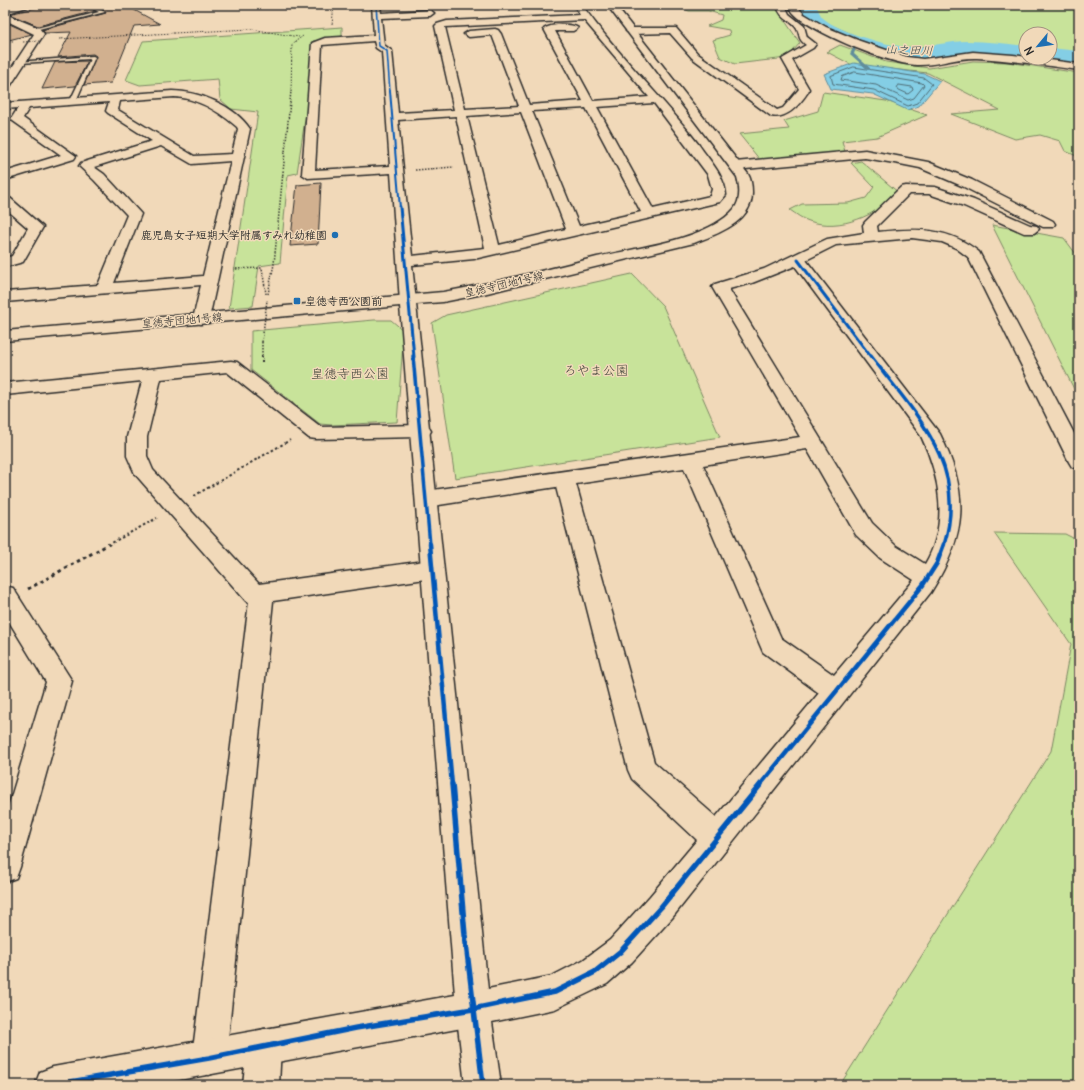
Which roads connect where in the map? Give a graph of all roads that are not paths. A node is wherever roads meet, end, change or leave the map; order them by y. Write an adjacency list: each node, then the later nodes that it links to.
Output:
1 (29, 5): 8 (street)
2 (89, 5): 14 (lane)
3 (578, 5): 13 (street)
4 (611, 5): 16 (street, 皇徳寺団地1号線)
5 (781, 5): 16 (street)
6 (792, 5): 21 (street)
7 (429, 9): 9 (street); 15 (street)
8 (5, 10)
9 (376, 11): 17 (street)
10 (479, 11): 12 (street)
11 (5, 16): 14 (street)
12 (483, 22): 13 (street); 15 (street)
13 (589, 22): 25 (street); 27 (street)
14 (35, 29): 18 (street)
15 (442, 30): 30 (street); 31 (street)
16 (632, 32): 35 (street, 皇徳寺団地1号線)
17 (378, 38): 32 (street); 36 (street)
18 (26, 54): 19 (street); 20 (street)
19 (12, 55)
20 (20, 62): 22 (street); 26 (lane)
21 (1079, 67)
22 (9, 75): 23 (street)
23 (5, 86)
24 (116, 97): 26 (street); 33 (street); 34 (street)
25 (656, 100): 27 (street); 39 (street)
26 (73, 101): 28 (street)
27 (590, 104): 30 (street); 39 (street)
28 (25, 105): 29 (street); 37 (street)
29 (5, 106)
30 (525, 108): 31 (street); 40 (street)
31 (460, 112): 32 (street); 42 (street)
32 (392, 117): 36 (street)
33 (161, 142): 34 (street); 47 (street)
34 (238, 157): 46 (street)
35 (735, 166): 41 (street); 49 (street, 皇徳寺団地1号線)
36 (396, 170): 44 (street)
37 (5, 176)
38 (5, 201): 45 (street)
39 (649, 214): 40 (street)
40 (574, 232): 42 (street)
41 (872, 238): 43 (street); 57 (street)
42 (493, 250): 44 (street)
43 (798, 260): 55 (street); 61 (street)
44 (404, 261): 49 (street)
45 (5, 263)
46 (210, 280): 47 (street); 50 (street)
47 (104, 289): 48 (street)
48 (5, 297)
49 (408, 302): 50 (street, 皇徳寺団地1号線); 54 (street)
50 (201, 319): 51 (street, 皇徳寺団地1号線)
51 (5, 336)
52 (153, 374): 53 (street); 54 (street); 62 (street)
53 (6, 391)
54 (421, 431): 59 (street)
55 (812, 442): 56 (street); 61 (street)
56 (690, 460): 58 (street); 64 (street)
57 (1079, 462)
58 (564, 479): 59 (street); 65 (street)
59 (426, 499): 60 (street)
60 (432, 569): 62 (street); 67 (street)
61 (928, 577): 64 (street)
62 (262, 593): 69 (street)
63 (5, 595): 66 (street)
64 (837, 692): 65 (street)
65 (717, 838): 67 (street)
66 (5, 867)
67 (473, 1009): 68 (street); 72 (street)
68 (264, 1046): 69 (street); 71 (street)
69 (209, 1058): 70 (street)
70 (52, 1085)
71 (262, 1085)
72 (483, 1085)

